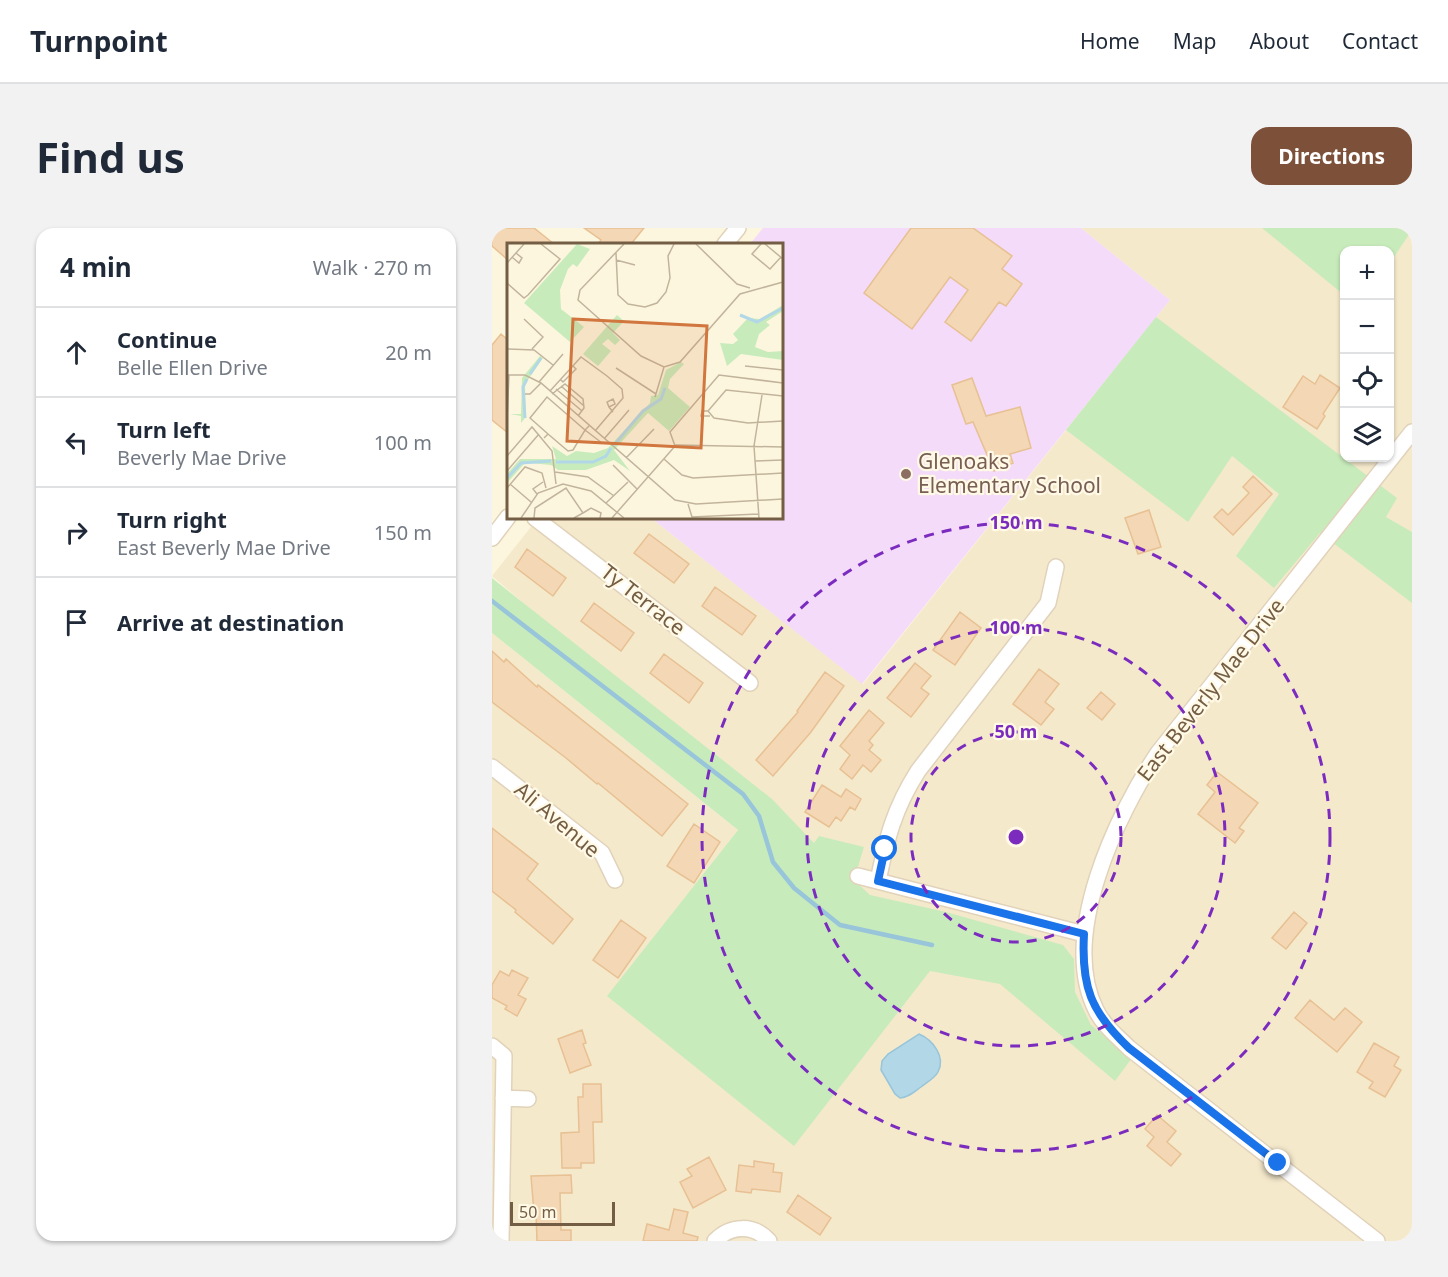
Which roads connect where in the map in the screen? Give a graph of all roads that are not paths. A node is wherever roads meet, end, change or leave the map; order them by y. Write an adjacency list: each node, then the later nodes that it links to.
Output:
1 (738, 228): 2 (street)
2 (726, 243)
3 (1412, 432): 13 (street, East Beverly Mae Drive)
4 (507, 518): 6 (street)
5 (537, 519): 8 (street, Ty Terrace)
6 (492, 538)
7 (1056, 567): 12 (street)
8 (750, 683)
9 (492, 767): 11 (street, Ali Avenue)
10 (858, 876): 12 (street)
11 (615, 880)
12 (878, 881): 13 (street)
13 (1084, 934): 20 (street, East Beverly Mae Drive)
14 (492, 1047): 15 (street)
15 (503, 1098): 16 (street); 17 (street)
16 (528, 1099)
17 (501, 1241)
18 (716, 1241): 19 (street)
19 (769, 1241)
20 (1377, 1241)

